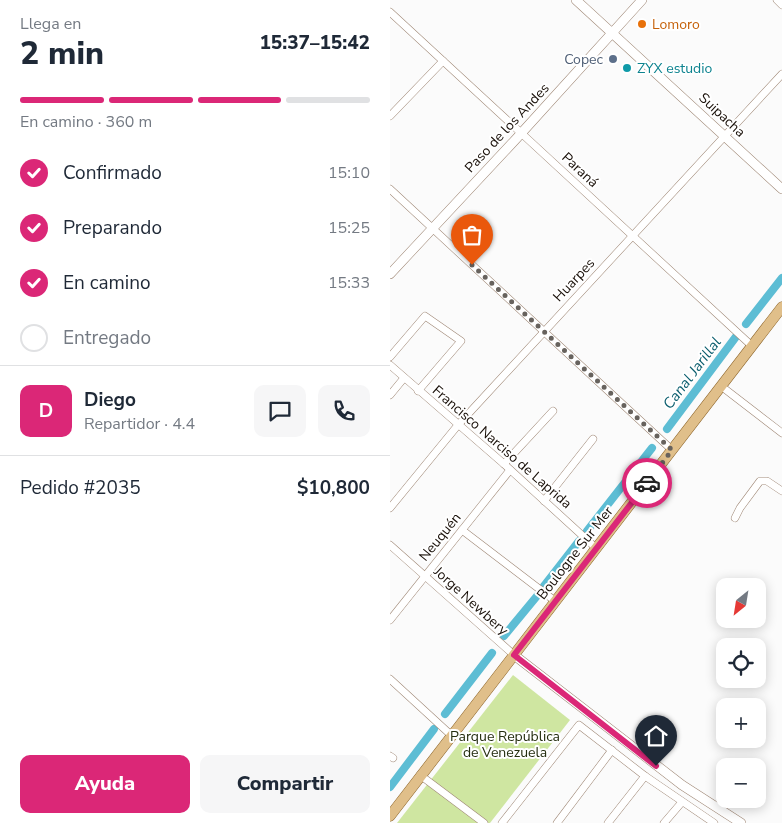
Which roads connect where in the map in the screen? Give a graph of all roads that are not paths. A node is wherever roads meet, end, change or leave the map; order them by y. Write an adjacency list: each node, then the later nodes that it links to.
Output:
1 (576, 0): 6 (street, Suipacha)
2 (642, 0): 6 (street, Paso de los Andes)
3 (777, 0): 4 (street)
4 (782, 5)
5 (390, 12): 7 (street, Paraná)
6 (613, 34): 10 (street, Paso de los Andes); 11 (street, Suipacha)
7 (443, 60): 9 (street); 10 (street, Paraná)
8 (782, 74): 11 (street, Huarpes)
9 (390, 116)
10 (522, 133): 14 (street, Paso de los Andes); 15 (street, Paraná)
11 (724, 136): 12 (street, Suipacha); 15 (street, Huarpes)
12 (782, 189)
13 (390, 190): 14 (street)
14 (433, 229): 16 (street, Paso de los Andes); 18 (street)
15 (632, 235): 18 (street, Huarpes); 19 (street, Paraná)
16 (390, 274)
17 (782, 307): 19 (main road, Boulogne Sur Mer)
18 (543, 331): 27 (street, Huarpes); 30 (street)
19 (752, 346): 23 (main road, Boulogne Sur Mer)
20 (390, 357): 24 (street)
21 (390, 366): 22 (street, Francisco Narciso de Laprida)
22 (404, 378): 24 (street, Francisco Narciso de Laprida); 25 (street)
23 (721, 386): 28 (street); 30 (main road, Boulogne Sur Mer)
24 (418, 390): 27 (street, Francisco Narciso de Laprida)
25 (390, 395)
26 (553, 411): 31 (street)
27 (458, 425): 31 (street, Francisco Narciso de Laprida); 35 (street, Huarpes)
28 (782, 433)
29 (593, 439): 34 (street)
30 (672, 450): 39 (main road, Boulogne Sur Mer)
31 (504, 464): 32 (street, Francisco Narciso de Laprida)
32 (510, 470): 34 (street, Francisco Narciso de Laprida); 37 (street, Neuquén)
33 (782, 491): 36 (street)
34 (544, 501): 39 (street, Francisco Narciso de Laprida)
35 (390, 508)
36 (735, 518)
37 (462, 530): 40 (street, Neuquén); 41 (street)
38 (390, 545): 40 (street, Jorge Newbery)
39 (596, 548): 41 (main road, Boulogne Sur Mer)
40 (425, 576): 42 (street, Neuquén); 43 (street, Jorge Newbery)
41 (555, 601): 43 (main road, Boulogne Sur Mer)
42 (390, 620)
43 (514, 655): 45 (main road, Boulogne Sur Mer); 57 (street)
44 (390, 679): 45 (street)
45 (451, 735): 47 (main road, Boulogne Sur Mer)
46 (612, 750): 48 (street); 52 (street); 53 (street)
47 (420, 776): 50 (main road, Boulogne Sur Mer); 51 (street)
48 (645, 776): 49 (street); 54 (street)
49 (682, 802): 55 (street); 56 (street)
50 (391, 814)
51 (484, 823)
52 (502, 823)
53 (557, 823)
54 (608, 823)
55 (664, 823)
56 (714, 823)
57 (741, 823)

